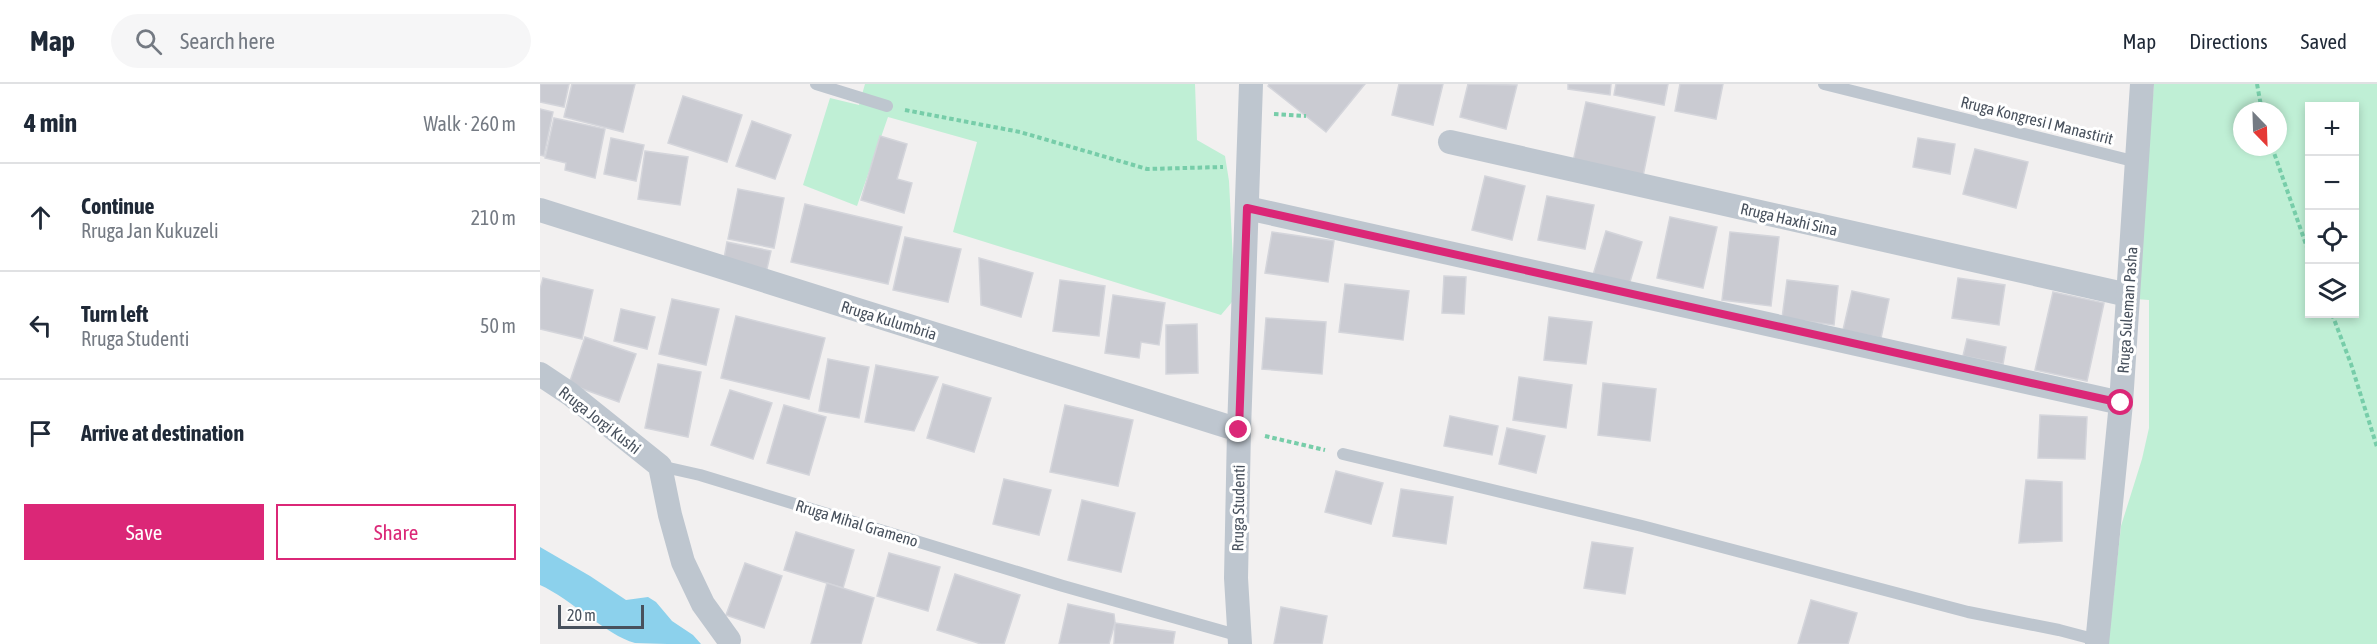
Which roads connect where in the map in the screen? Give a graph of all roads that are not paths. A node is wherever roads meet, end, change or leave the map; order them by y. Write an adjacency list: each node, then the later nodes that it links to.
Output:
1 (816, 84): 5 (lane)
2 (1251, 84): 8 (street, Rruga Studenti)
3 (1824, 84): 7 (lane, Rruga Kongresi I Manastirit)
4 (2142, 84): 7 (street, Rruga Suleman Pasha)
5 (887, 106)
6 (1450, 142): 10 (street, Rruga Haxhi Sina)
7 (2137, 162): 10 (street, Rruga Suleman Pasha)
8 (1247, 208): 12 (street); 13 (street, Rruga Studenti)
9 (540, 210): 13 (street, Rruga Kulumbria)
10 (2128, 295): 12 (street, Rruga Suleman Pasha)
11 (540, 374): 15 (street, Rruga Jorgi Kushi)
12 (2121, 403): 18 (street, Rruga Suleman Pasha)
13 (1239, 430): 16 (street, Rruga Studenti)
14 (1343, 454): 18 (lane)
15 (660, 466): 16 (lane, Rruga Mihal Grameno); 17 (street)
16 (1240, 640)
17 (730, 642)
18 (2097, 642)

